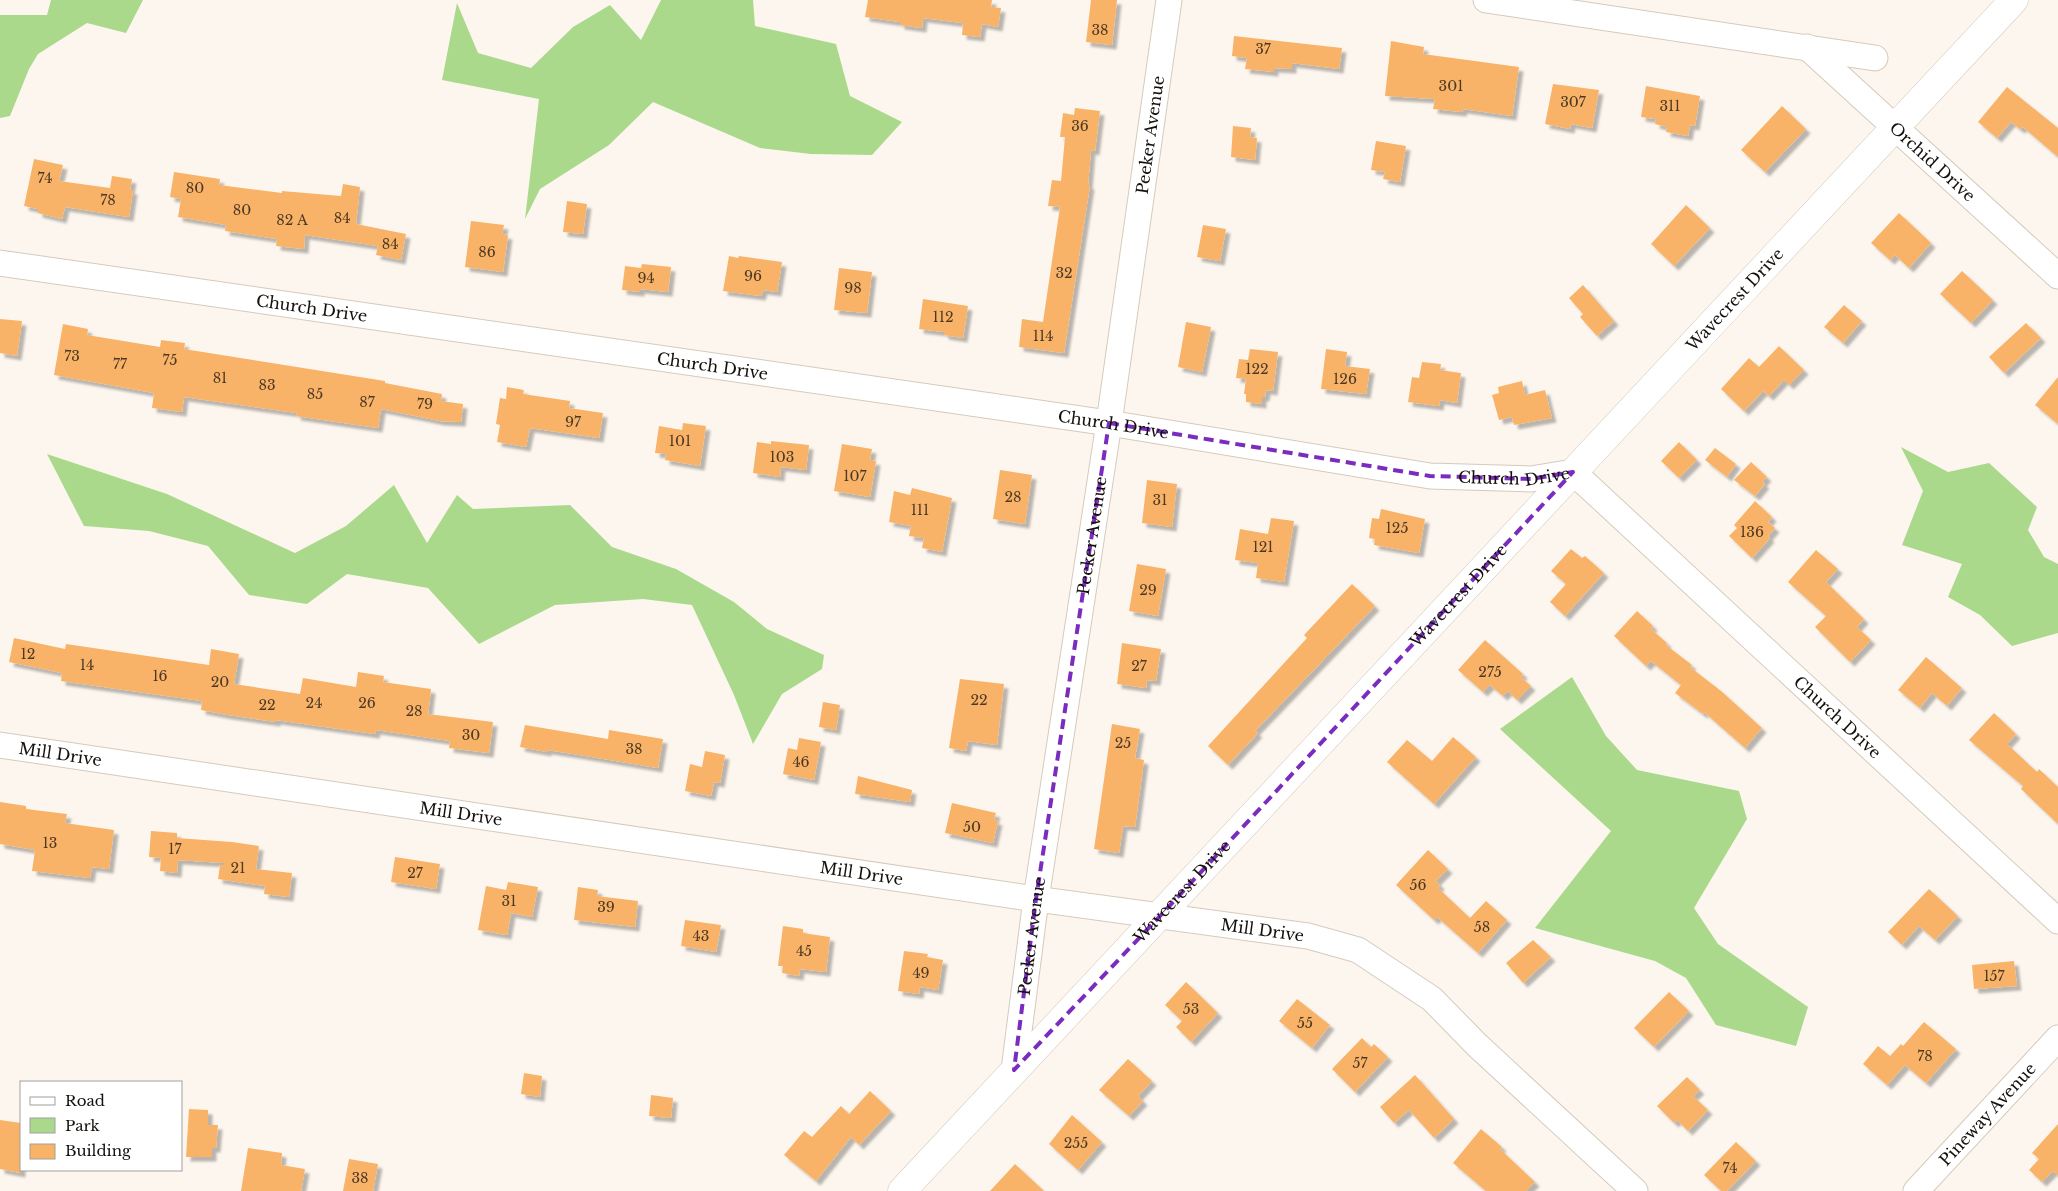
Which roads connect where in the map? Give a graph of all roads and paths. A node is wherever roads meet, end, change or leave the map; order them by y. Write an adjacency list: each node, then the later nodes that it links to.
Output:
1 (1169, 0): 9 (street, Peeker Avenue)
2 (1486, 0): 4 (street)
3 (2014, 0): 6 (street, Wavecrest Drive)
4 (1807, 47): 5 (street); 6 (street, Orchid Drive)
5 (1875, 58)
6 (1896, 128): 8 (street, Orchid Drive); 10 (street, Wavecrest Drive)
7 (0, 263): 9 (street, Church Drive)
8 (2058, 276)
9 (1110, 423): 10 (street, Church Drive); 12 (street, Peeker Avenue)
10 (1573, 472): 13 (street, Wavecrest Drive); 14 (street, Church Drive)
11 (0, 745): 12 (street, Mill Drive)
12 (1036, 899): 13 (street, Mill Drive); 16 (street, Peeker Avenue)
13 (1161, 916): 16 (street, Wavecrest Drive); 18 (street, Mill Drive)
14 (2058, 921)
15 (2058, 1038): 19 (street, Pineway Avenue)
16 (1014, 1070): 17 (street, Wavecrest Drive)
17 (902, 1191)
18 (1635, 1191)
19 (1916, 1191)

